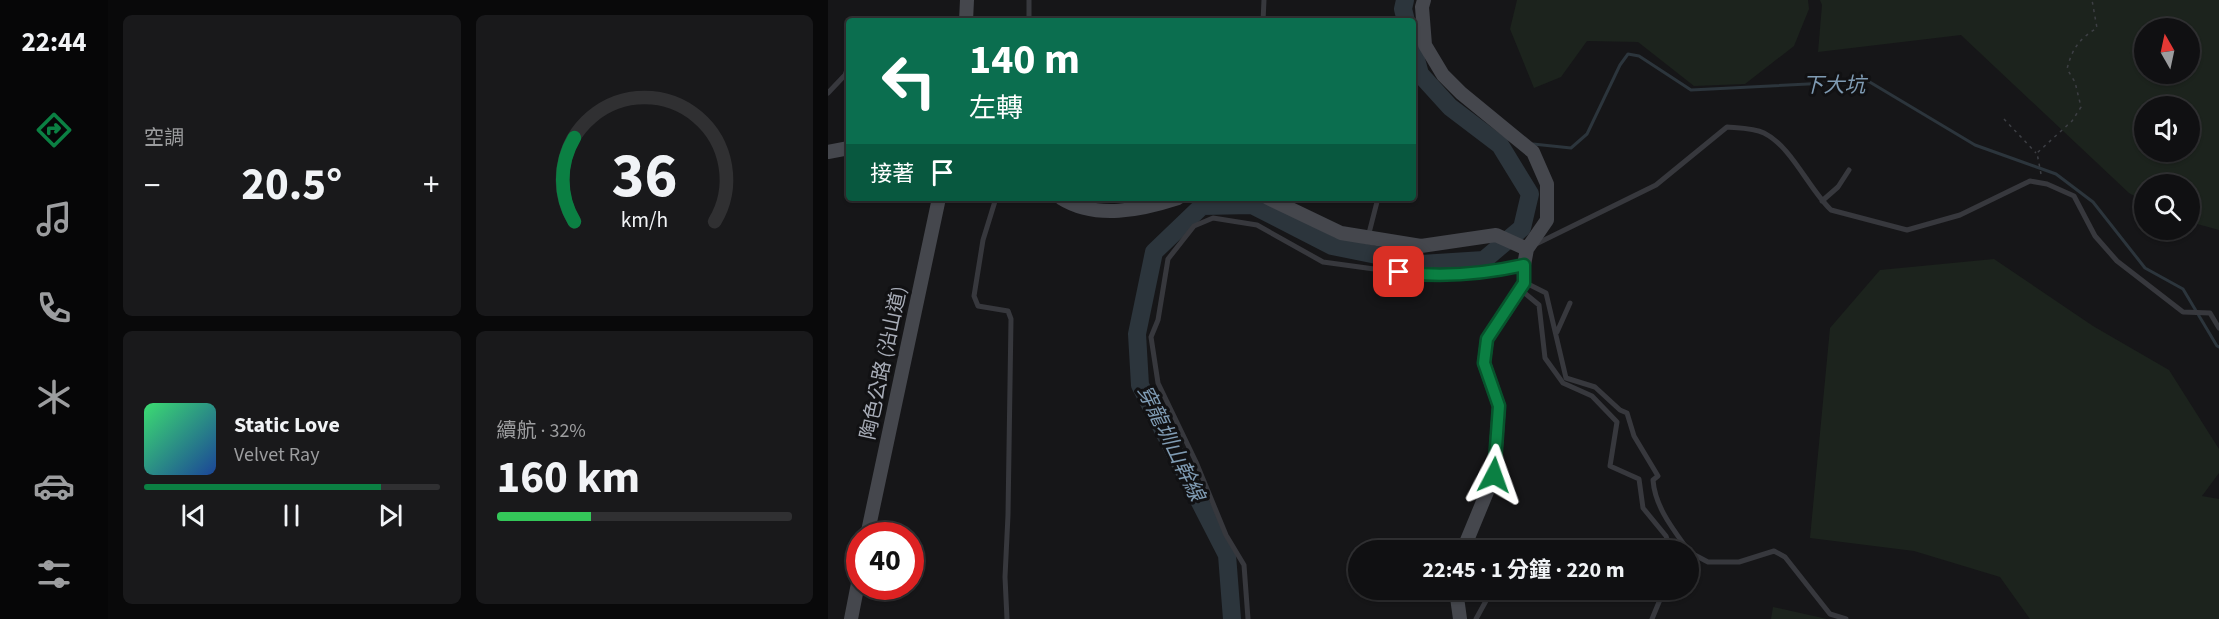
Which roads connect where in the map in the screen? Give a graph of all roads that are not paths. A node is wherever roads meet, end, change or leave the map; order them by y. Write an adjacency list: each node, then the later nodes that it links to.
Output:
1 (967, 0): 5 (street)
2 (1029, 0): 6 (lane)
3 (1264, 0): 7 (lane)
4 (1424, 0): 23 (street)
5 (966, 18)
6 (1029, 18)
7 (1263, 18)
8 (846, 72): 9 (lane)
9 (828, 93)
10 (828, 144): 11 (street)
11 (846, 147)
12 (846, 149): 13 (street)
13 (828, 152)
14 (1848, 170): 21 (lane)
15 (938, 201): 29 (street, 陶色公路 (沿山道))
16 (995, 201): 39 (lane)
17 (1066, 201): 18 (street)
18 (1168, 201)
19 (1274, 201): 22 (street)
20 (1377, 201): 22 (lane)
21 (1822, 201): 23 (lane); 27 (lane)
22 (1368, 237): 23 (street)
23 (1527, 249): 24 (street)
24 (1524, 265): 25 (street); 40 (lane)
25 (1522, 286): 28 (lane); 30 (street); 31 (lane)
26 (1570, 303): 28 (lane)
27 (2219, 328)
28 (1556, 335): 32 (lane)
29 (870, 522)
30 (1467, 540)
31 (1667, 540)
32 (1681, 540)
33 (1699, 557): 44 (lane)
34 (854, 600): 38 (street)
35 (1457, 600): 41 (street)
36 (1486, 600): 42 (lane)
37 (1660, 600): 43 (lane)
38 (850, 619)
39 (1006, 619)
40 (1248, 619)
41 (1460, 619)
42 (1476, 619)
43 (1652, 619)
44 (1846, 619)

